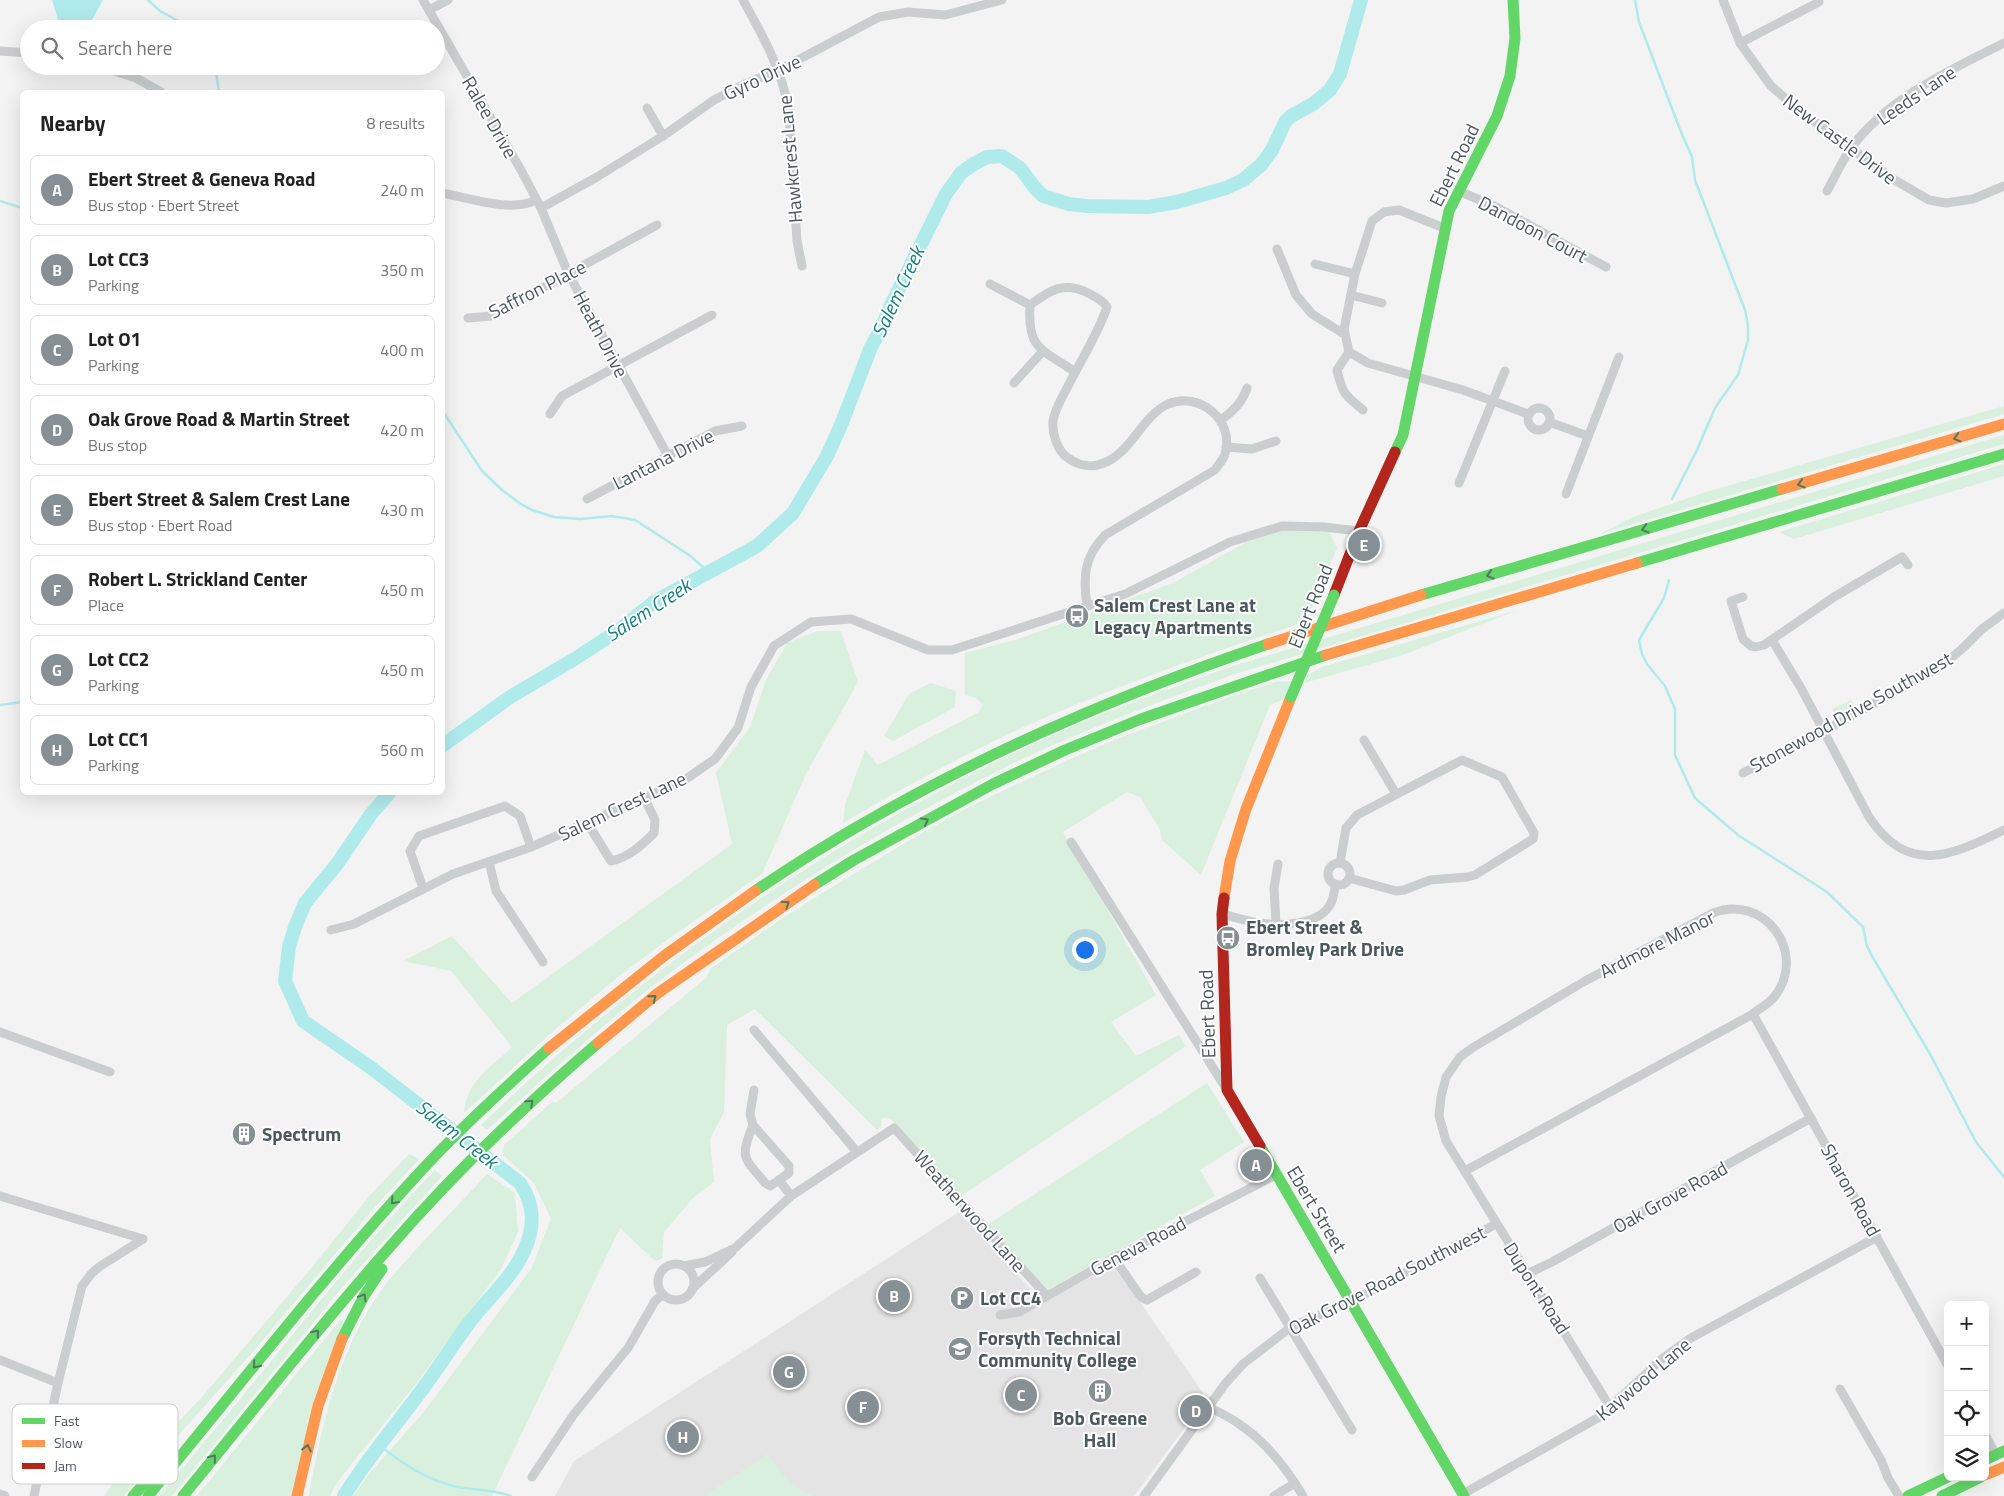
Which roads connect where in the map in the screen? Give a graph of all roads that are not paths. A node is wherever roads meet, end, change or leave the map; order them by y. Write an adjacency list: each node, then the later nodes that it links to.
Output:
1 (423, 0): 8 (street, Ralee Drive)
2 (448, 0): 8 (street)
3 (743, 0): 15 (street, Hawkcrest Lane)
4 (1002, 0): 15 (street, Gyro Drive)
5 (1513, 0): 22 (main road, Ebert Road)
6 (1723, 0): 11 (street, New Castle Drive)
7 (1819, 2): 11 (street)
8 (428, 10): 9 (street, Ralee Drive)
9 (434, 20)
10 (445, 40): 25 (street, Ralee Drive)
11 (1740, 43): 20 (street, New Castle Drive)
12 (2004, 43): 20 (street, Leeds Lane)
13 (0, 51): 14 (street)
14 (20, 52)
15 (779, 70): 19 (street, Gyro Drive); 30 (street, Hawkcrest Lane)
16 (126, 75): 17 (street)
17 (157, 90)
18 (647, 108): 19 (street)
19 (663, 136): 25 (street, Gyro Drive)
20 (1851, 148): 21 (street, New Castle Drive); 23 (street, Leeds Lane)
21 (2004, 186)
22 (1459, 191): 27 (main road, Ebert Road); 31 (street, Dandoon Court)
23 (1827, 191)
24 (445, 194): 25 (street, Gyro Drive)
25 (538, 204): 32 (street, Heath Drive)
26 (657, 225): 32 (street, Saffron Place)
27 (1444, 228): 33 (street); 47 (main road, Ebert Road)
28 (1277, 249): 40 (street)
29 (1315, 264): 33 (street)
30 (802, 266)
31 (1606, 267)
32 (568, 273): 39 (street, Saffron Place); 44 (street, Heath Drive)
33 (1355, 274): 35 (street)
34 (990, 284): 37 (street)
35 (1351, 295): 36 (street); 40 (street)
36 (1382, 303)
37 (1030, 305): 41 (street); 46 (street)
38 (712, 315): 44 (street)
39 (468, 318)
40 (1344, 334): 42 (street)
41 (1043, 351): 46 (street); 48 (street)
42 (1349, 352): 47 (street); 51 (street)
43 (1618, 357): 58 (street)
44 (617, 365): 52 (street); 62 (street, Heath Drive)
45 (1504, 371): 50 (street)
46 (1075, 372): 54 (street)
47 (1416, 375): 50 (street); 66 (main road, Ebert Road)
48 (1014, 384)
49 (1247, 388): 54 (street)
50 (1492, 401): 53 (street); 63 (street)
51 (1363, 410)
52 (550, 414)
53 (1528, 414): 55 (street); 55 (street)
54 (1221, 420): 60 (street)
55 (1550, 422): 58 (street)
56 (2004, 424): 128 (main road, one-way to 128)
57 (742, 426): 62 (street, Lantana Drive)
58 (1588, 436): 64 (street)
59 (1276, 441): 60 (street)
60 (1226, 446): 69 (street)
61 (2004, 454): 104 (main road, one-way to 61)
62 (668, 456): 65 (street, Lantana Drive)
63 (1459, 483)
64 (1566, 494)
65 (587, 499)
66 (1360, 531): 69 (street, Salem Crest Lane); 87 (main road, Ebert Road, bridge)
67 (1908, 565): 71 (street)
68 (1744, 598): 71 (street)
69 (1088, 606): 76 (street, Salem Crest Lane)
70 (2004, 613): 72 (street, Stonewood Drive Southwest)
71 (1772, 640): 72 (street)
72 (1824, 731): 74 (street, Stonewood Drive Southwest); 78 (street)
73 (1364, 740): 75 (street)
74 (1742, 772)
75 (1396, 794): 82 (street); 84 (street)
76 (645, 799): 77 (street, Salem Crest Lane); 77 (street)
77 (588, 824): 80 (street, Salem Crest Lane)
78 (2004, 830)
79 (1072, 842): 96 (street, Ebert Street)
80 (531, 847): 81 (street, Salem Crest Lane); 86 (street)
81 (489, 862): 86 (street, Salem Crest Lane); 90 (street)
82 (1340, 863): 84 (street); 85 (street)
83 (1278, 864): 88 (street)
84 (1349, 878): 85 (street)
85 (1336, 884): 88 (street)
86 (423, 888): 89 (street, Salem Crest Lane)
87 (1222, 914): 88 (street); 96 (main road, Ebert Road)
88 (1276, 924)
89 (331, 930)
90 (543, 962)
91 (1753, 1014): 97 (street, Ardmore Manor); 98 (street, Sharon Road); 101 (street, Ardmore Manor)
92 (754, 1030): 100 (street)
93 (0, 1032): 94 (street)
94 (110, 1072)
95 (754, 1090): 99 (street)
96 (1227, 1090): 102 (main road, Ebert Street)
97 (1439, 1116): 101 (street, Dupont Road)
98 (1812, 1118): 108 (street, Sharon Road); 113 (street, Oak Grove Road)
99 (753, 1125): 103 (street); 103 (street)
100 (857, 1152): 106 (street); 117 (street, Weatherwood Lane)
101 (1465, 1171): 107 (street, Dupont Road)
102 (1276, 1175): 110 (street, Geneva Road); 118 (main road, Ebert Street)
103 (779, 1180): 106 (street)
104 (450, 1182): 147 (main road, one-way to 104); 148 (main road, one-way to 104)
105 (0, 1196): 123 (street)
106 (791, 1196): 109 (street)
107 (1496, 1224): 113 (street, Dupont Road); 118 (street, Oak Grove Road Southwest)
108 (1877, 1237): 121 (street, Sharon Road); 127 (street, Kaywood Lane)
109 (735, 1248): 111 (street); 115 (street)
110 (1114, 1258): 112 (street); 117 (street, Geneva Road)
111 (684, 1266): 115 (street); 116 (street)
112 (1196, 1272)
113 (1527, 1274): 127 (street, Dupont Road)
114 (1260, 1278): 120 (street)
115 (692, 1290): 116 (street)
116 (663, 1294): 136 (street)
117 (1046, 1295): 119 (street, Geneva Road)
118 (1352, 1301): 120 (street, Oak Grove Road Southwest); 143 (main road, Ebert Street)
119 (1000, 1315)
120 (1291, 1327): 126 (street, Oak Grove Road Southwest); 129 (street)
121 (1944, 1359)
122 (0, 1360): 123 (street)
123 (58, 1382): 125 (street)
124 (1840, 1389): 152 (street)
125 (53, 1404)
126 (1208, 1407): 139 (street); 149 (street, Oak Grove Road Southwest)
127 (1610, 1407): 143 (street, Kaywood Lane)
128 (206, 1426): 131 (main road); 133 (main road)
129 (1352, 1430)
130 (1986, 1436): 132 (street)
131 (178, 1445)
132 (1995, 1455)
133 (178, 1460)
134 (2004, 1467): 135 (main road)
135 (1989, 1473)
136 (532, 1478)
137 (1944, 1479): 153 (main road)
138 (1973, 1481): 154 (main road)
139 (1295, 1483): 150 (street); 151 (street)
140 (143, 1484): 145 (main road)
141 (158, 1484): 146 (main road)
142 (0, 1494): 144 (street)
143 (1463, 1495)
144 (5, 1496)
145 (132, 1496)
146 (148, 1496)
147 (183, 1496)
148 (297, 1496)
149 (1144, 1496)
150 (1274, 1496)
151 (1303, 1496)
152 (1899, 1496)
153 (1908, 1496)
154 (1942, 1496)

